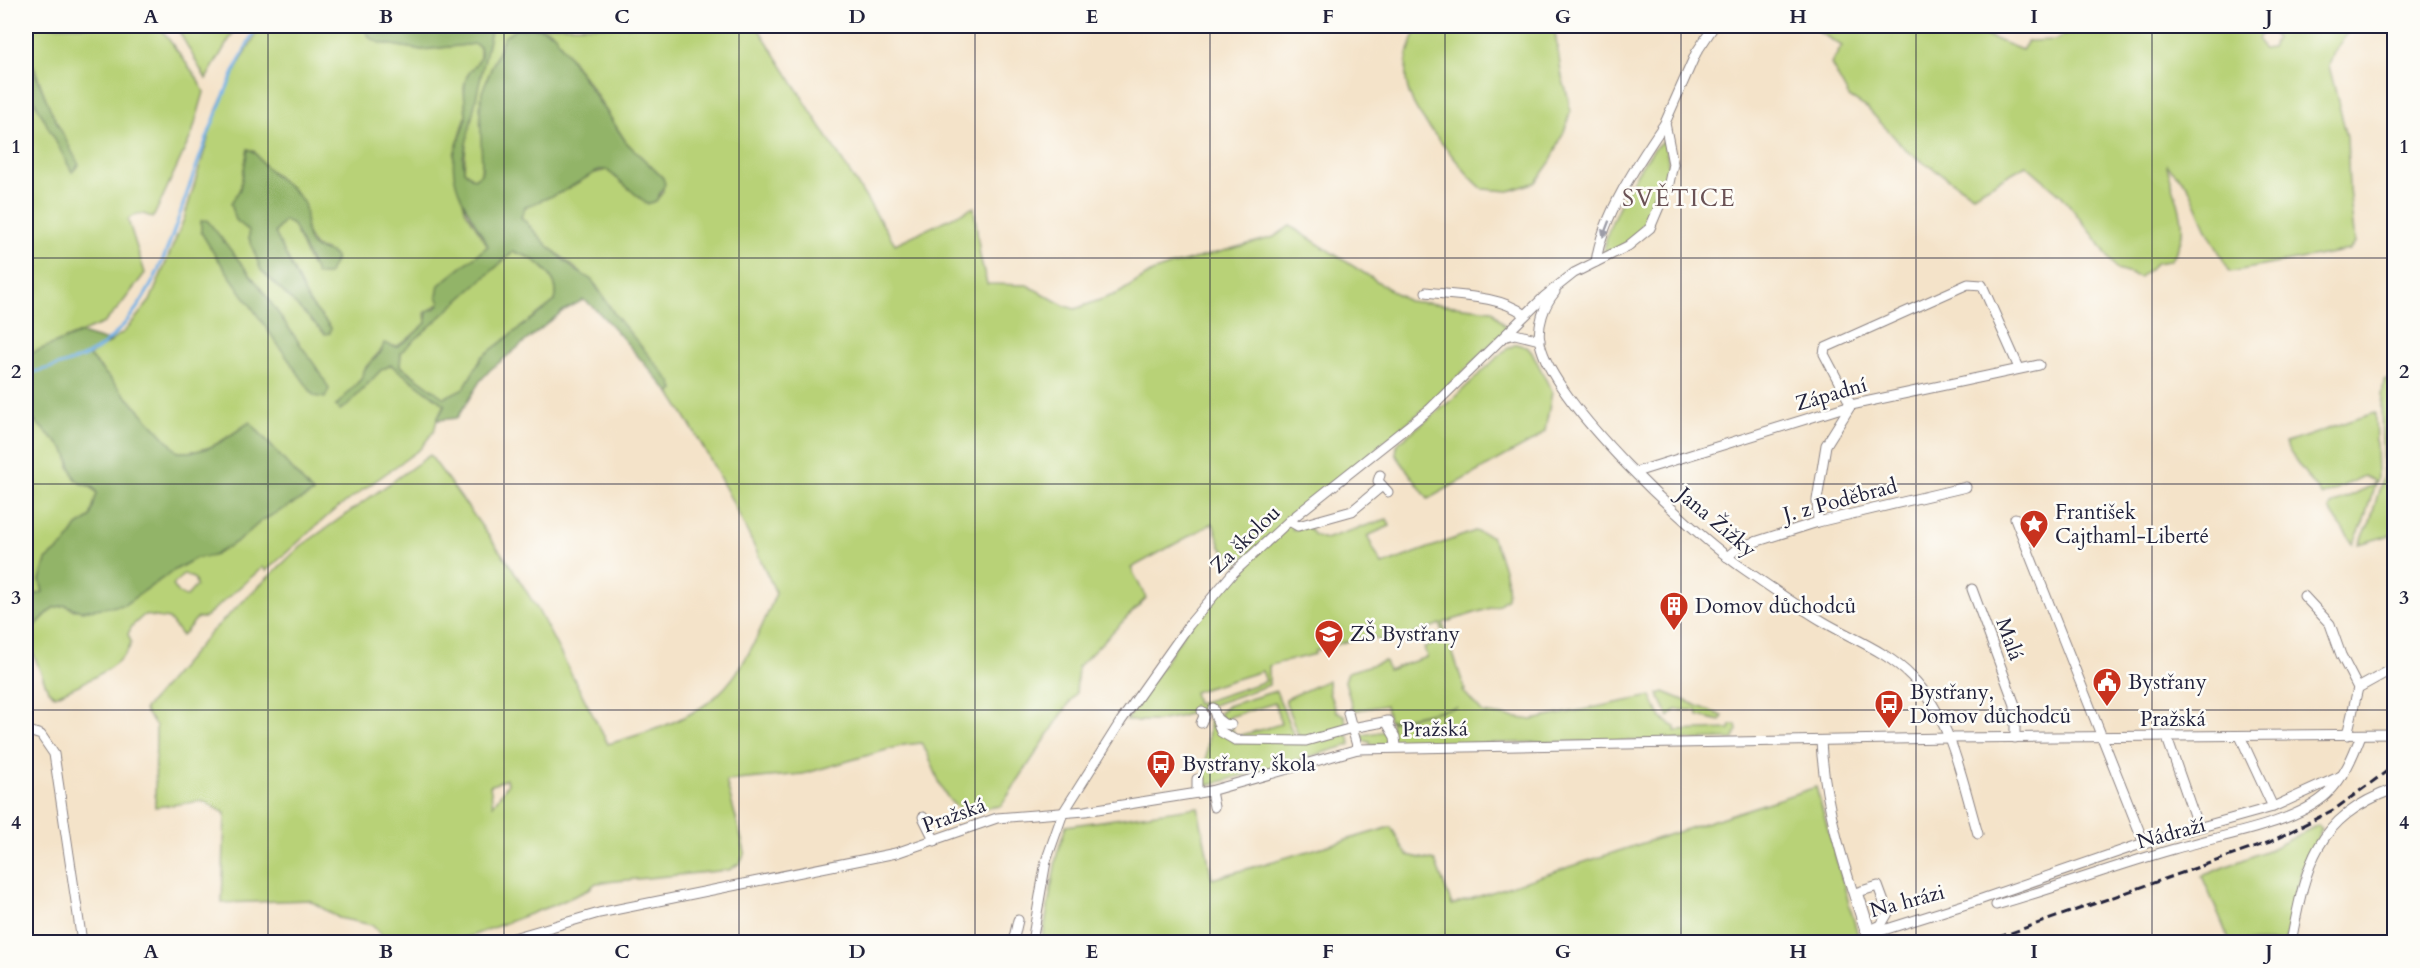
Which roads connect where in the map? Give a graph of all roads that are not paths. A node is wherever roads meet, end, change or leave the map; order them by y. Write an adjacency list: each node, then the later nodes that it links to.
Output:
1 (1714, 26): 2 (street)
2 (1665, 123): 3 (street, one-way to 3); 3 (street, Za školou)
3 (1596, 262): 4 (street, Za školou)
4 (1562, 283): 6 (street, Za školou); 8 (street, Jana Žižky)
5 (1426, 292): 6 (street)
6 (1524, 314): 7 (street, Za školou)
7 (1503, 337): 8 (street); 16 (street, Za školou)
8 (1540, 340): 12 (street, Jana Žižky)
9 (2039, 366): 10 (street, Západní)
10 (2019, 368): 11 (street, Západní); 11 (street)
11 (1851, 405): 12 (street, Západní); 17 (street)
12 (1636, 472): 18 (street, Jana Žižky)
13 (1380, 475): 16 (street)
14 (1966, 487): 17 (street, J. z Poděbrad)
15 (2015, 518): 35 (street)
16 (1289, 520): 49 (street, Za školou)
17 (1818, 522): 18 (street, J. z Poděbrad)
18 (1726, 557): 36 (street, Jana Žižky)
19 (1972, 590): 37 (street, Malá)
20 (2304, 596): 22 (street)
21 (2394, 668): 22 (street)
22 (2358, 688): 32 (street)
23 (1213, 708): 26 (street)
24 (1202, 711): 27 (street)
25 (1348, 713): 29 (street)
26 (1216, 718): 28 (street); 29 (street)
27 (1200, 723)
28 (1231, 725)
29 (1352, 728): 40 (street); 41 (street)
30 (26, 730): 58 (street)
31 (2394, 734): 33 (street, Pražská)
32 (2347, 735): 33 (street, Pražská); 34 (street, Pražská)
33 (2361, 735): 42 (street)
34 (2240, 736): 38 (street, Pražská); 48 (street)
35 (2104, 737): 37 (street, Pražská); 38 (street, Pražská); 54 (street)
36 (1949, 738): 37 (street, Pražská); 39 (street, Pražská); 52 (street, Jana Žižky)
37 (2015, 738)
38 (2167, 738): 51 (street)
39 (1821, 741): 40 (street, Pražská); 57 (street, Na hrázi)
40 (1396, 747): 41 (street, Pražská)
41 (1358, 749): 45 (street, Pražská)
42 (2343, 775): 48 (street, Na hrázi); 55 (street, Nádraží)
43 (1197, 779): 46 (street)
44 (2394, 789): 62 (street)
45 (1211, 791): 46 (street, Pražská); 47 (street)
46 (1197, 793): 49 (street, Pražská)
47 (1214, 807)
48 (2273, 807): 51 (street, Na hrázi)
49 (1063, 813): 53 (street, Pražská); 61 (street, Za školou)
50 (923, 817): 53 (street)
51 (2198, 827): 54 (street, Na hrázi)
52 (1978, 834)
53 (935, 841): 59 (street, Pražská)
54 (2144, 843): 57 (street, Na hrázi)
55 (1996, 905)
56 (1018, 920): 60 (street)
57 (1876, 930): 57 (street)
58 (82, 942)
59 (500, 942)
60 (1013, 942)
61 (1032, 942)
62 (2292, 942)

